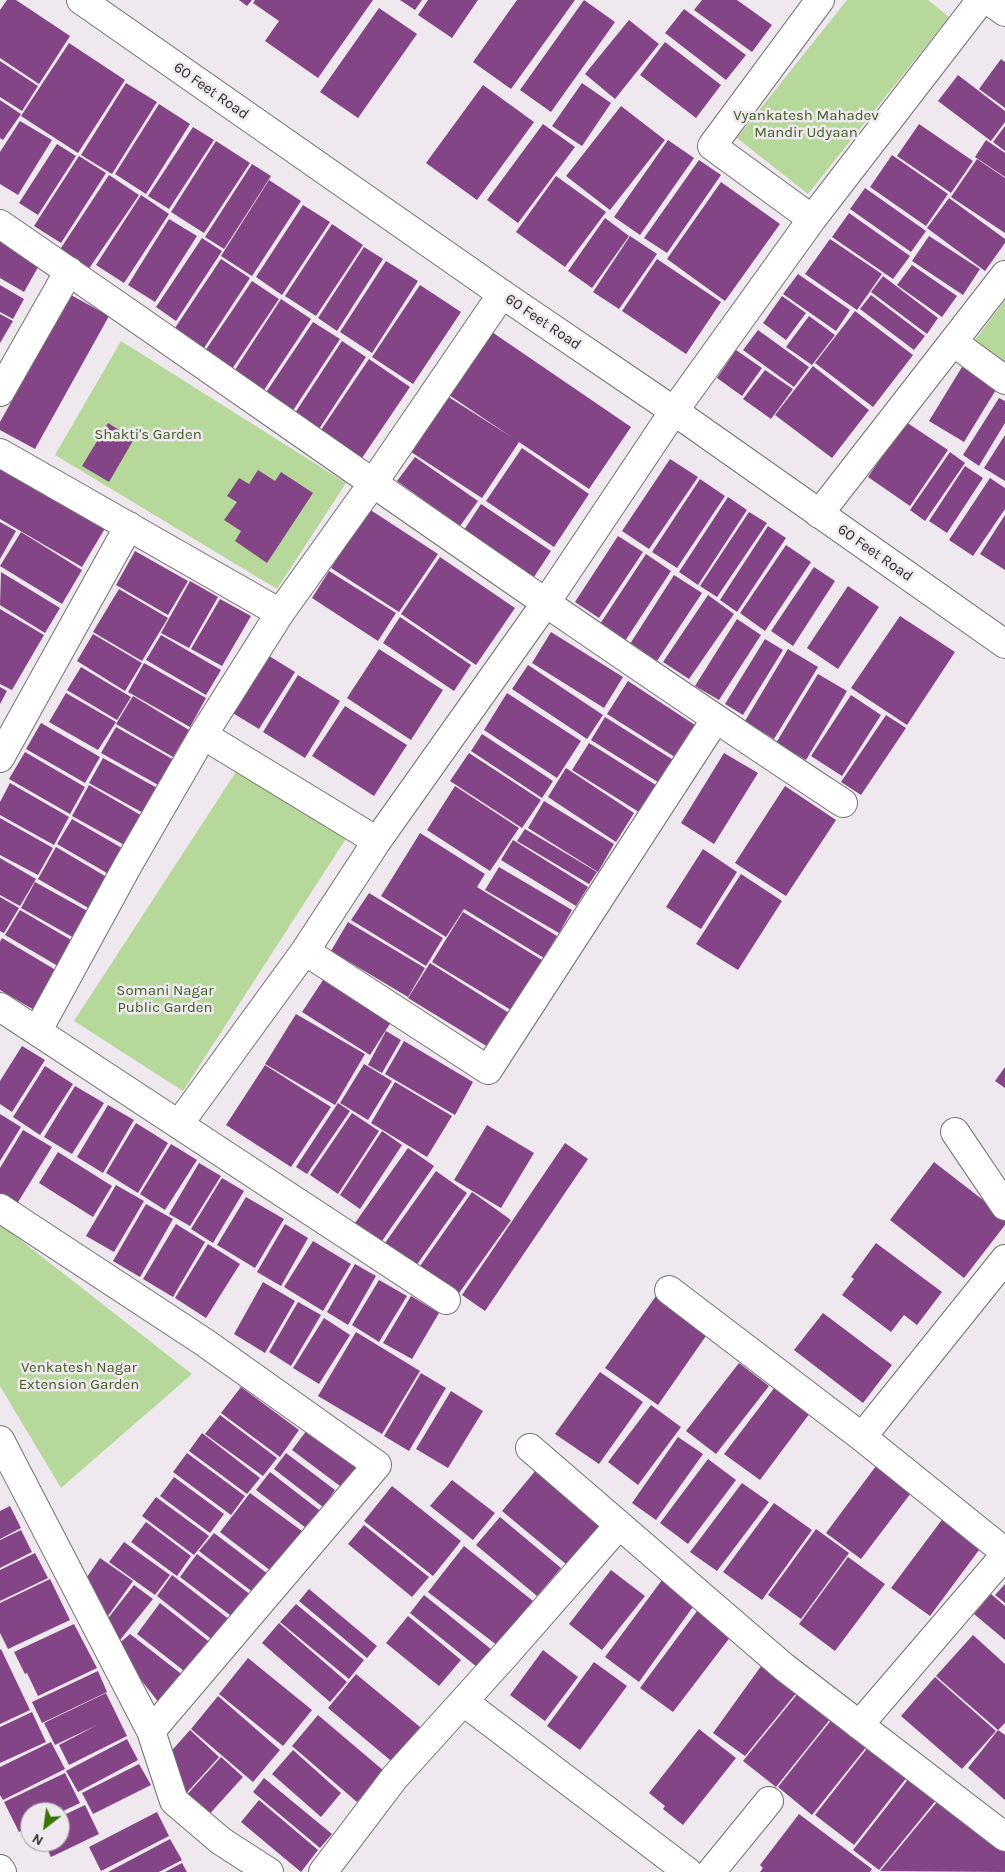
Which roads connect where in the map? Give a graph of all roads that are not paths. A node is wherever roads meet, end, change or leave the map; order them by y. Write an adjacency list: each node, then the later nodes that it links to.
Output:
1 (81, 0): 10 (street, 60 Feet Road)
2 (820, 0): 6 (street)
3 (980, 0): 6 (street)
4 (988, 0): 5 (street)
5 (1005, 12)
6 (812, 219): 14 (street)
7 (0, 224): 8 (street)
8 (69, 271): 13 (street); 16 (street)
9 (1005, 275): 11 (street)
10 (502, 294): 14 (street, 60 Feet Road); 16 (street)
11 (953, 342): 12 (street); 17 (street)
12 (1005, 380)
13 (0, 392)
14 (674, 411): 17 (street, 60 Feet Road); 19 (street)
15 (0, 453): 18 (street)
16 (373, 483): 19 (street); 20 (street)
17 (819, 514): 21 (street, 60 Feet Road)
18 (129, 526): 20 (street); 24 (street)
19 (545, 604): 22 (street); 26 (street)
20 (280, 613): 23 (street)
21 (1005, 644)
22 (716, 720): 25 (street); 27 (street)
23 (203, 735): 26 (street); 29 (street)
24 (0, 758)
25 (843, 803)
26 (377, 841): 27 (street)
27 (305, 951): 30 (street)
28 (0, 1006): 29 (street)
29 (38, 1030): 30 (street)
30 (179, 1124): 36 (street)
31 (956, 1132): 32 (street)
32 (1005, 1206)
33 (0, 1208): 44 (street)
34 (1005, 1259): 37 (street)
35 (669, 1290): 37 (street)
36 (446, 1300)
37 (862, 1437): 41 (street)
38 (0, 1440): 44 (street)
39 (530, 1448): 40 (street)
40 (619, 1525): 42 (street); 43 (street)
41 (1005, 1554): 43 (street)
42 (464, 1702): 48 (street); 49 (street)
43 (859, 1726): 46 (street)
44 (151, 1731): 47 (street)
45 (769, 1801): 50 (street)
46 (1005, 1837)
47 (269, 1872)
48 (323, 1872)
49 (688, 1872)
50 (711, 1872)

